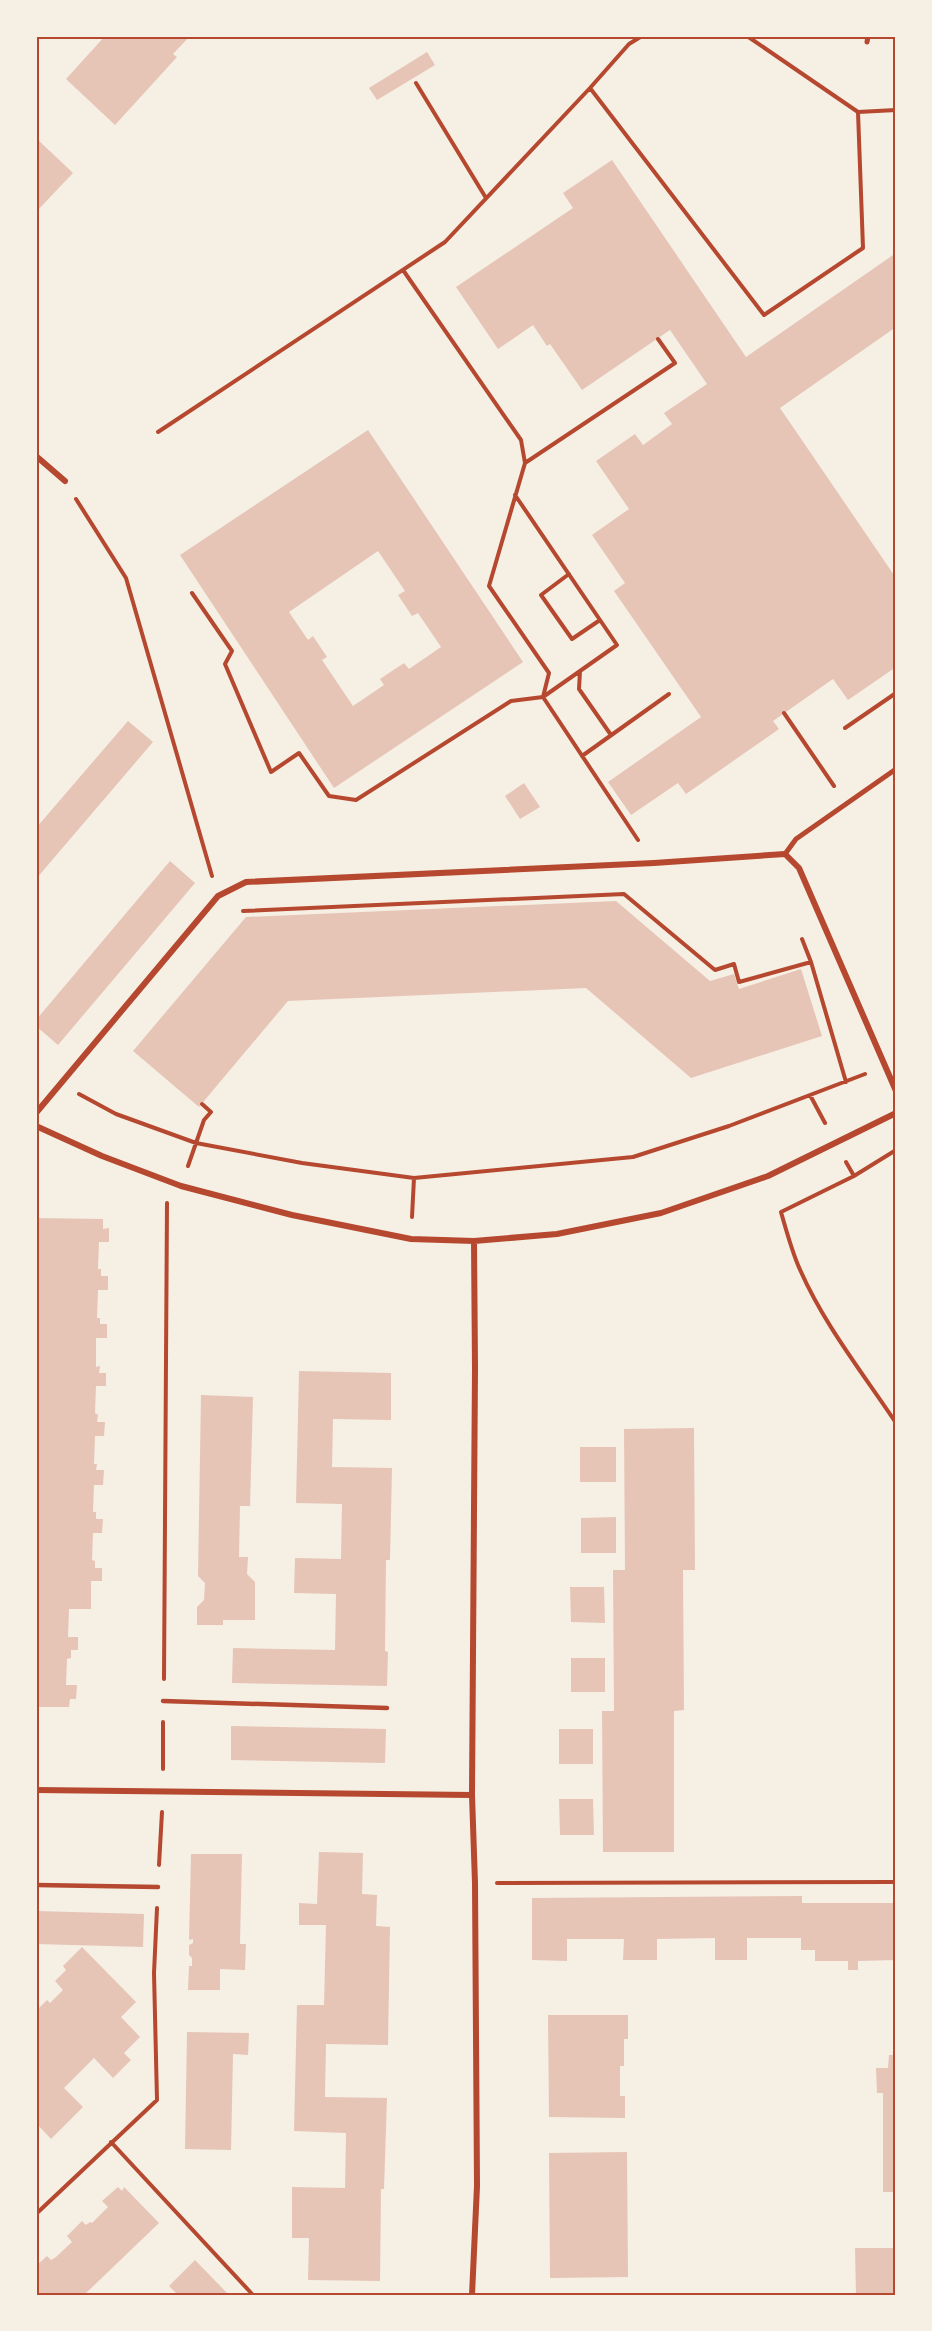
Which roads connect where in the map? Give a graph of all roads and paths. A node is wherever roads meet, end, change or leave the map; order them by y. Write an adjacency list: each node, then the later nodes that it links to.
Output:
1 (642, 36): 4 (path)
2 (747, 36): 6 (path)
3 (416, 83): 7 (path)
4 (590, 88): 6 (path); 7 (path)
5 (896, 110): 6 (path)
6 (858, 112)
7 (486, 198): 8 (path)
8 (403, 270): 10 (path); 12 (path)
9 (658, 339): 12 (path)
10 (158, 432)
11 (36, 456): 13 (street)
12 (525, 463): 14 (path)
13 (64, 481): 30 (path)
14 (515, 495): 15 (path); 21 (path)
15 (569, 574): 17 (path); 17 (path)
16 (192, 593): 21 (path)
17 (600, 620): 18 (path)
18 (580, 671): 21 (path); 24 (path)
19 (896, 693): 23 (path)
20 (669, 694): 24 (path)
21 (543, 697): 25 (path)
22 (784, 713): 27 (path)
23 (845, 728)
24 (611, 735): 25 (path)
25 (582, 756): 29 (path)
26 (896, 769): 27 (street)
27 (846, 804): 28 (street)
28 (785, 854): 29 (street); 34 (street)
29 (654, 863): 30 (street)
30 (218, 896): 36 (street)
31 (239, 911): 33 (path)
32 (798, 930): 33 (path)
33 (811, 962): 35 (path)
34 (885, 1066): 35 (path); 38 (street)
35 (846, 1082): 40 (path)
36 (60, 1084): 39 (path); 42 (street)
37 (89, 1087): 39 (path)
38 (896, 1091)
39 (81, 1095): 45 (path)
40 (810, 1095): 46 (path); 48 (path)
41 (202, 1104): 45 (path)
42 (36, 1113)
43 (896, 1113): 46 (street)
44 (36, 1126): 49 (street)
45 (196, 1143): 48 (path); 50 (path)
46 (836, 1143): 52 (street)
47 (896, 1150): 53 (path)
48 (414, 1178): 51 (path)
49 (168, 1182): 50 (street); 54 (path)
50 (181, 1186): 51 (street)
51 (411, 1239): 52 (street)
52 (474, 1241): 58 (street)
53 (896, 1423)
54 (163, 1701): 55 (lane); 57 (path)
55 (387, 1708)
56 (36, 1790): 57 (street)
57 (163, 1792): 58 (street); 62 (path)
58 (472, 1795): 60 (street)
59 (896, 1882): 60 (path)
60 (475, 1883): 66 (street)
61 (36, 1885): 62 (lane)
62 (158, 1887): 63 (path)
63 (111, 2142): 64 (path); 65 (path)
64 (36, 2214)
65 (253, 2295)
66 (471, 2295)

